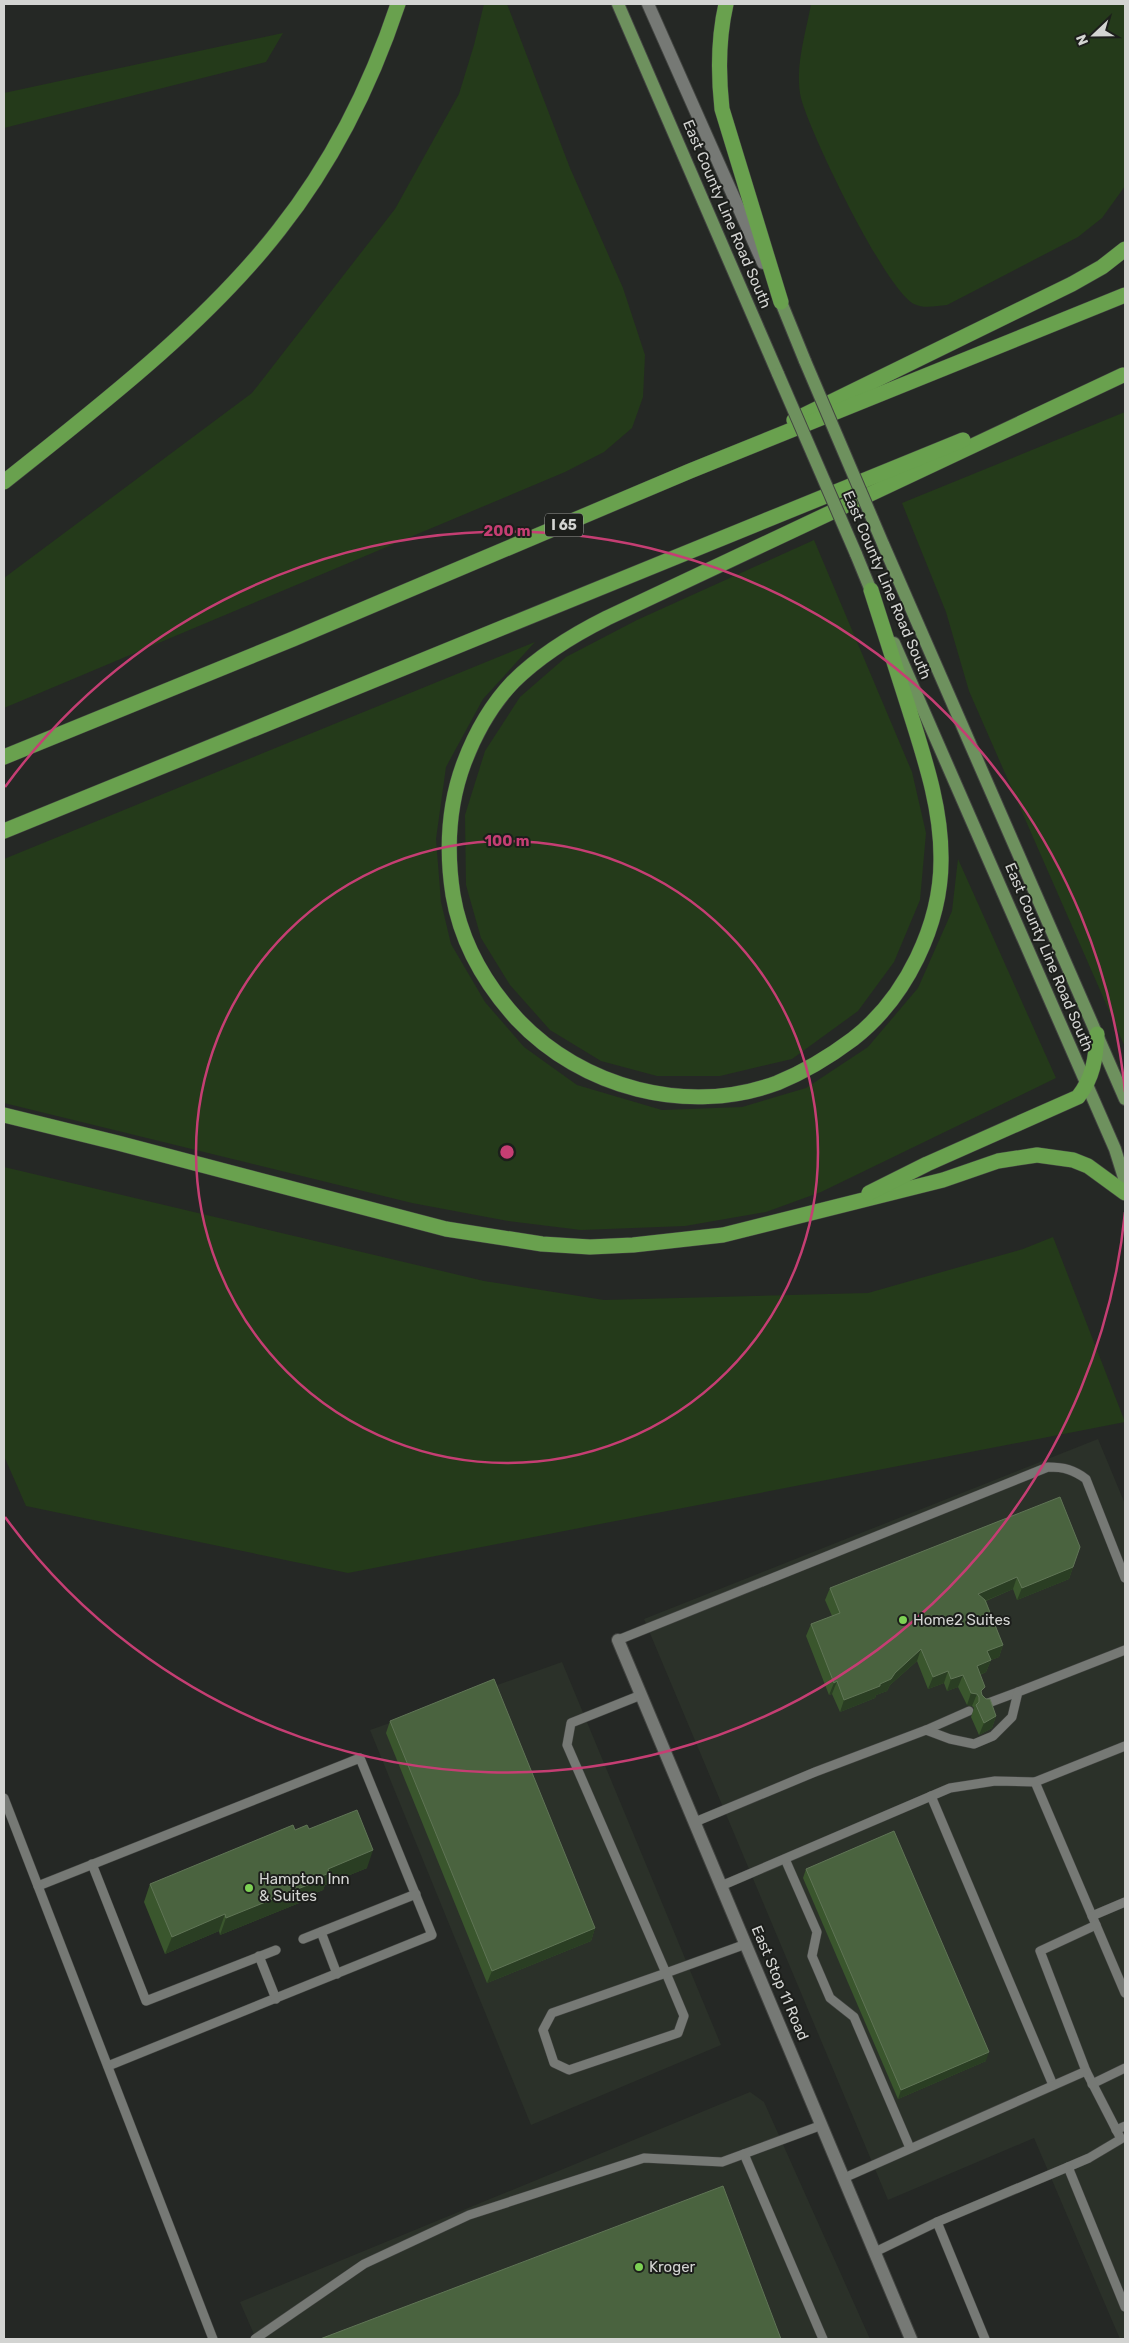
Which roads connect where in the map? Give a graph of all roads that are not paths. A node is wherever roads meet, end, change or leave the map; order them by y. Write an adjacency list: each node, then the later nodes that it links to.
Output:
1 (398, 4): 10 (highway)
2 (618, 4): 11 (main road, East County Line Road South, bridge)
3 (648, 4): 7 (street, East County Line Road South)
4 (726, 4): 7 (highway)
5 (1125, 249): 9 (highway)
6 (1125, 295): 9 (highway, I 65)
7 (781, 302): 14 (main road, East County Line Road South, bridge)
8 (1124, 375): 11 (highway); 13 (highway)
9 (690, 471): 12 (highway, I 65)
10 (4, 482)
11 (871, 590): 15 (main road, East County Line Road South)
12 (4, 757)
13 (4, 830)
14 (1097, 1034): 15 (highway); 16 (main road, East County Line Road South)
15 (1087, 1086): 18 (main road, East County Line Road South); 20 (highway)
16 (1125, 1099)
17 (4, 1115): 20 (highway)
18 (1125, 1181)
19 (1125, 1193): 20 (highway)
20 (838, 1208)
21 (1125, 1578): 22 (lane)
22 (618, 1640): 25 (street, East Stop 11 Road)
23 (1125, 1650): 24 (lane)
24 (1018, 1692): 26 (lane); 28 (lane)
25 (641, 1695): 33 (street, East Stop 11 Road); 46 (lane)
26 (983, 1705)
27 (969, 1711): 28 (lane)
28 (926, 1730): 33 (lane)
29 (1125, 1746): 30 (lane)
30 (1035, 1782): 31 (lane); 40 (lane)
31 (931, 1796): 34 (lane); 54 (lane)
32 (4, 1798): 36 (lane)
33 (695, 1822): 37 (street, East Stop 11 Road)
34 (785, 1859): 37 (lane); 58 (lane)
35 (92, 1864): 36 (lane); 38 (lane); 45 (lane)
36 (38, 1886): 50 (lane)
37 (721, 1886): 43 (street, East Stop 11 Road)
38 (416, 1894): 41 (lane); 47 (lane)
39 (1125, 1902): 40 (lane)
40 (1094, 1920): 48 (lane); 52 (lane)
41 (321, 1932): 42 (lane); 47 (lane)
42 (303, 1939)
43 (746, 1944): 46 (lane); 55 (street, East Stop 11 Road)
44 (276, 1950): 45 (lane)
45 (259, 1956): 49 (lane)
46 (666, 1973): 46 (lane)
47 (337, 1974): 49 (lane)
48 (1125, 1993)
49 (276, 1998): 50 (lane)
50 (108, 2066): 65 (lane)
51 (1125, 2068): 53 (lane)
52 (1086, 2071): 53 (lane); 54 (lane)
53 (1092, 2084): 57 (lane)
54 (1053, 2085): 58 (lane)
55 (822, 2125): 59 (lane); 61 (street, East Stop 11 Road)
56 (1125, 2126): 57 (lane)
57 (1116, 2130): 60 (lane)
58 (910, 2148): 61 (lane)
59 (744, 2154): 66 (lane); 67 (lane)
60 (1068, 2168): 62 (lane); 64 (lane)
61 (844, 2178): 63 (street, East Stop 11 Road)
62 (937, 2222): 63 (lane); 69 (lane)
63 (875, 2252): 68 (street, East Stop 11 Road)
64 (1125, 2307)
65 (213, 2339)
66 (255, 2339)
67 (823, 2339)
68 (911, 2339)
69 (985, 2339)

